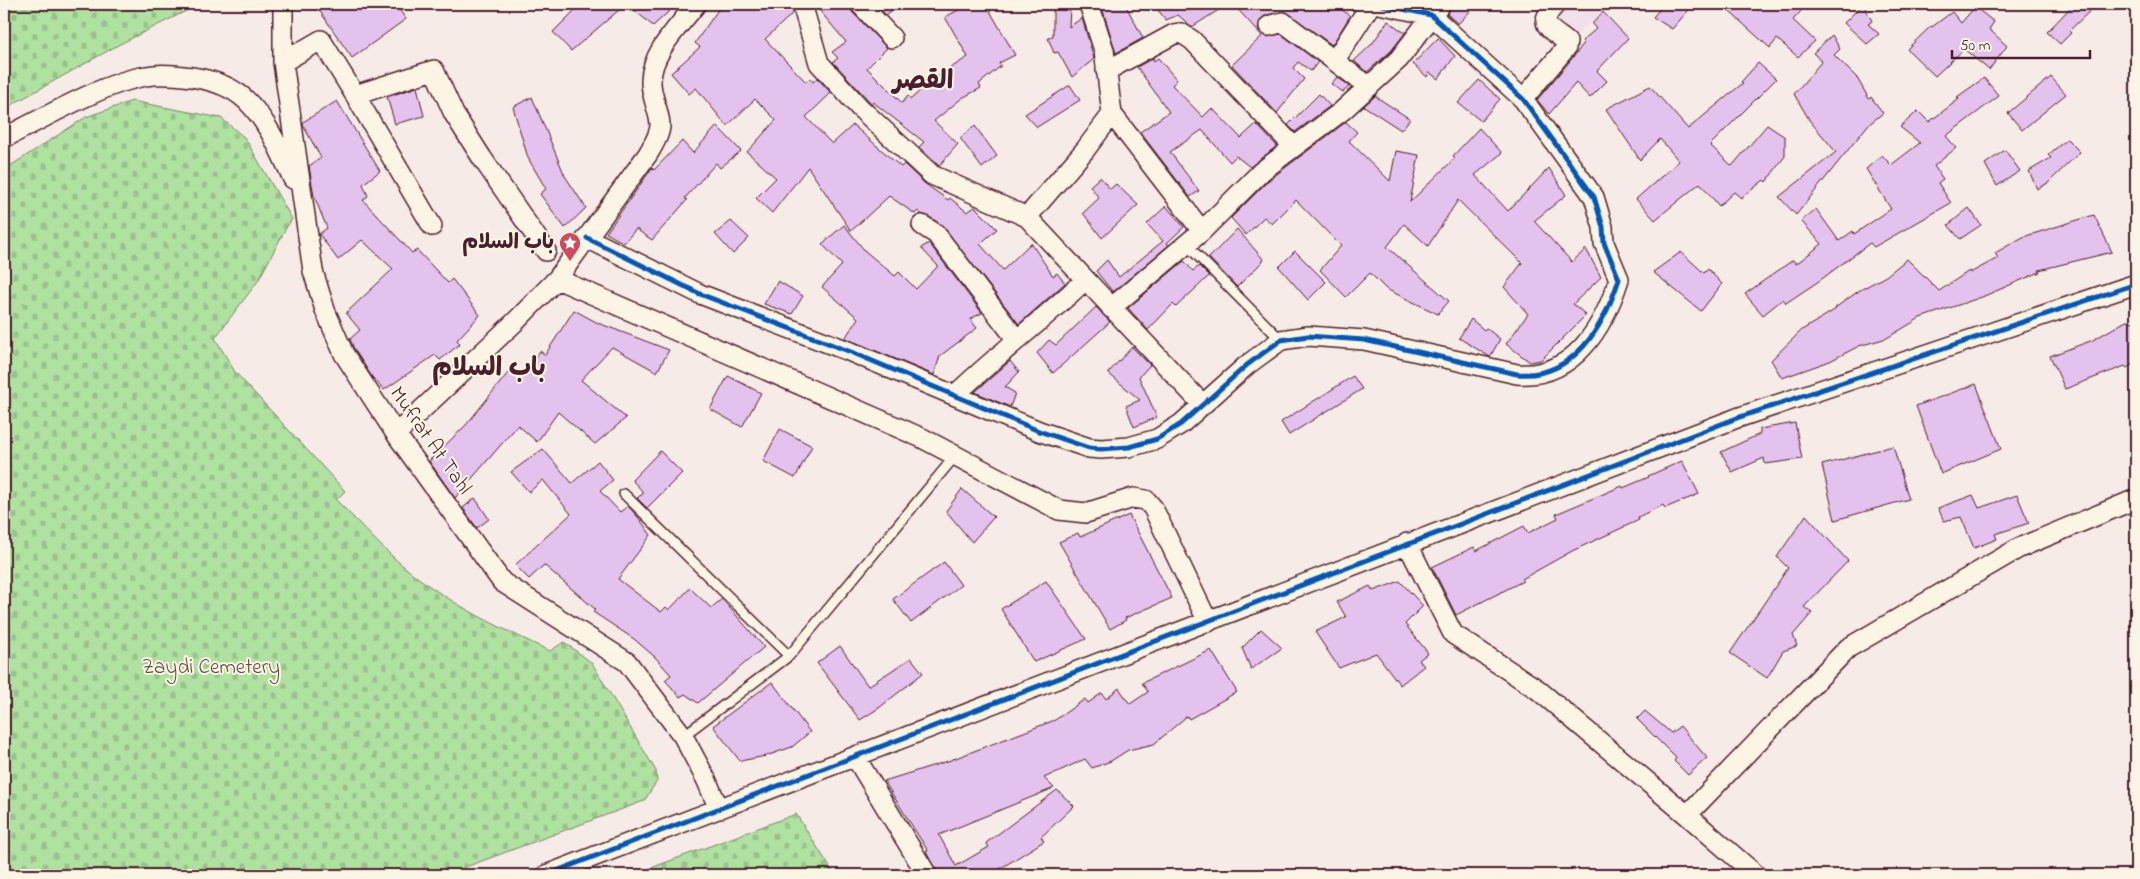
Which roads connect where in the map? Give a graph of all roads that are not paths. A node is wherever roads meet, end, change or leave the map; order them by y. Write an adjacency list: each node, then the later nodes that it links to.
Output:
1 (283, 4): 13 (street, Mufrat At Tahl)
2 (696, 4): 26 (street)
3 (802, 4): 22 (street)
4 (860, 4): 11 (street)
5 (1089, 4): 14 (street)
6 (1371, 4): 12 (street)
7 (1379, 4): 9 (street)
8 (1556, 4): 17 (street)
9 (1436, 9): 15 (street); 17 (street)
10 (1268, 26): 12 (street)
11 (892, 38)
12 (1334, 60): 15 (street)
13 (283, 62): 16 (street); 21 (street, Mufrat At Tahl)
14 (1106, 71): 18 (street); 20 (street)
15 (1369, 86): 20 (street)
16 (355, 95): 24 (street); 28 (street)
17 (1523, 98): 34 (street)
18 (1112, 114): 22 (street); 25 (street)
19 (4, 138): 21 (street)
20 (1294, 147): 25 (street)
21 (302, 198): 37 (street, Mufrat At Tahl)
22 (1027, 217): 30 (street)
23 (922, 225): 33 (street)
24 (432, 226)
25 (1202, 231): 27 (street)
26 (587, 238): 29 (street); 35 (street)
27 (1186, 244): 32 (street); 34 (lane)
28 (546, 251)
29 (557, 279): 37 (street); 38 (street)
30 (1086, 280): 32 (street); 33 (street)
31 (2136, 284): 41 (street)
32 (1111, 308): 36 (street)
33 (1017, 340): 35 (street)
34 (1281, 340): 36 (street)
35 (955, 395): 36 (street)
36 (1203, 405)
37 (396, 434): 44 (street, Mufrat At Tahl)
38 (956, 456): 42 (street); 43 (lane)
39 (624, 494): 43 (lane)
40 (2136, 499): 47 (street)
41 (1407, 543): 42 (street); 47 (street)
42 (1208, 622): 45 (street)
43 (789, 656): 44 (lane)
44 (683, 736): 46 (street, Mufrat At Tahl)
45 (856, 758): 46 (street); 49 (street)
46 (719, 809): 48 (street)
47 (1687, 815): 50 (street)
48 (546, 875)
49 (928, 875)
50 (1756, 875)

